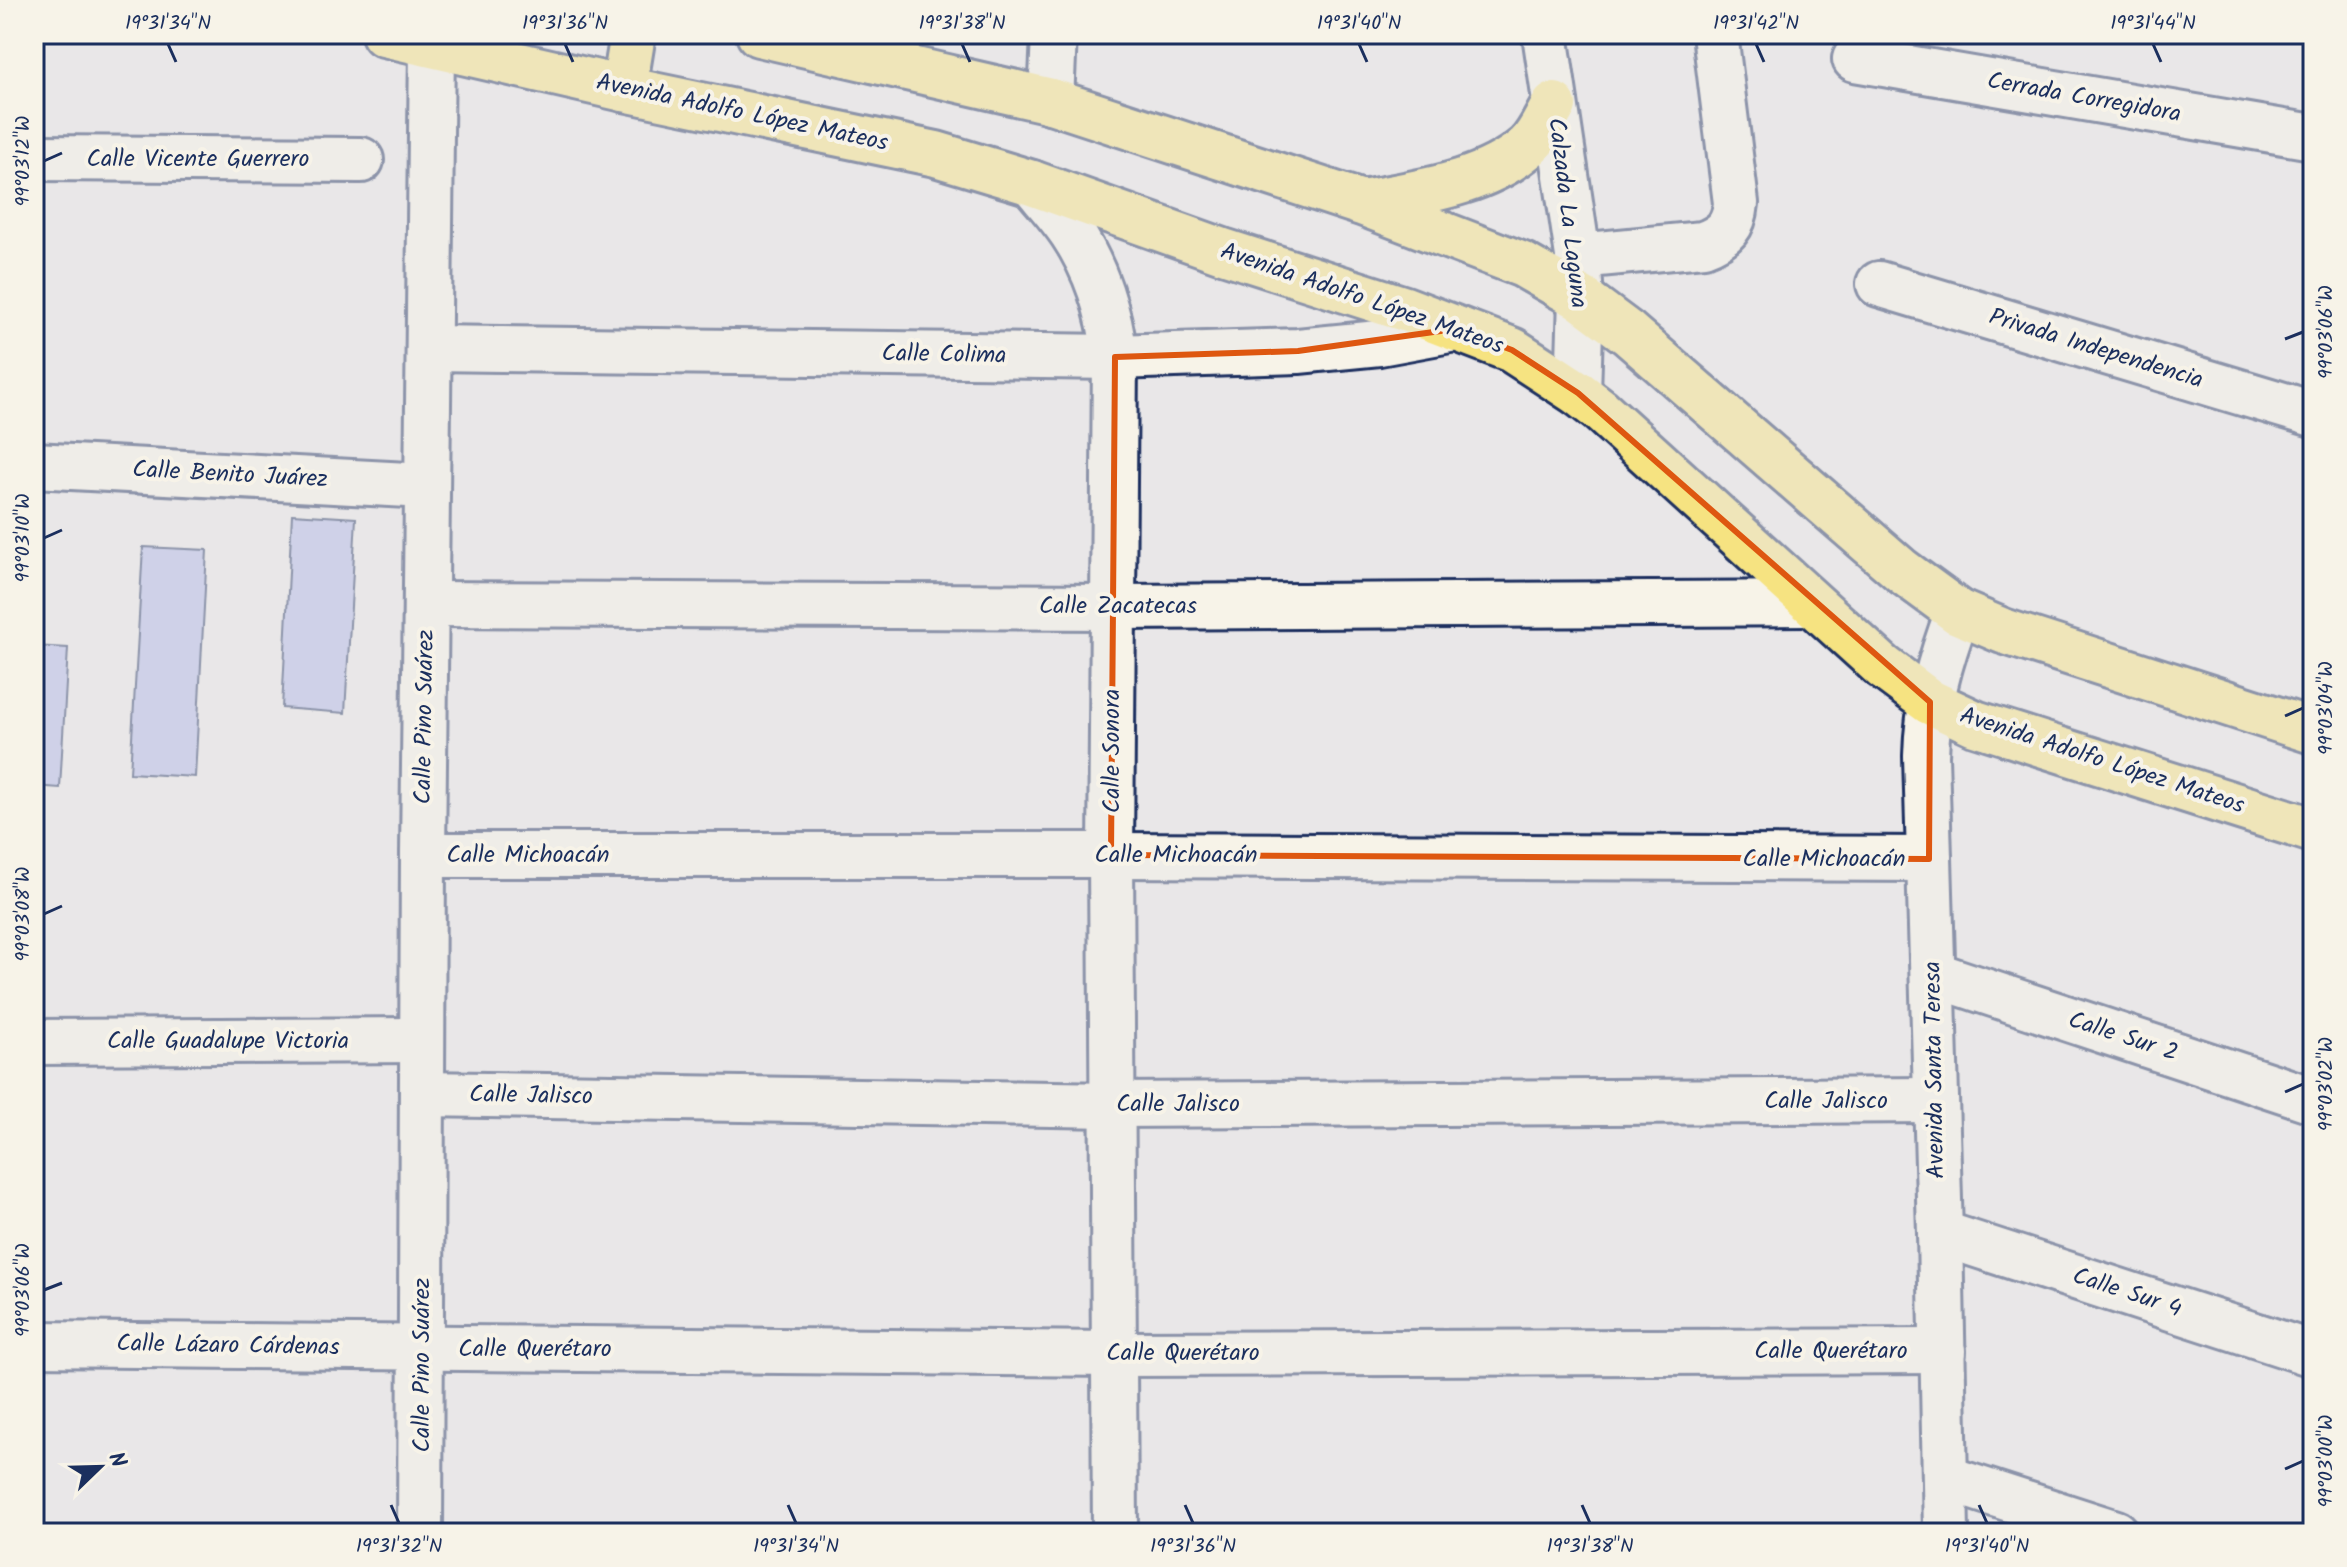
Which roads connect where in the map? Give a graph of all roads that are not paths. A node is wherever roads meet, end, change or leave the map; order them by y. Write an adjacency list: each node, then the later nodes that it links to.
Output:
1 (384, 34): 7 (main road, Avenida Adolfo López Mateos)
2 (633, 34): 9 (main road)
3 (759, 34): 10 (main road)
4 (1054, 34): 10 (street)
5 (1545, 34): 11 (street, Calzada La Laguna)
6 (1715, 34): 17 (street)
7 (432, 44): 9 (main road, Avenida Adolfo López Mateos); 20 (street, Calle Pino Suárez)
8 (1855, 59): 12 (street, Cerrada Corregidora)
9 (624, 89): 15 (main road, Avenida Adolfo López Mateos)
10 (1051, 101): 16 (main road)
11 (1554, 105): 16 (main road); 17 (street, Calzada La Laguna)
12 (2313, 137)
13 (34, 158): 14 (street, Calle Vicente Guerrero)
14 (361, 160)
15 (1032, 183): 19 (main road, Avenida Adolfo López Mateos); 21 (street, Calle Sonora)
16 (1362, 203): 17 (main road)
17 (1580, 277): 22 (street, Calzada La Laguna); 29 (main road)
18 (1879, 284): 23 (street, Privada Independencia)
19 (1455, 329): 21 (street, Calle Colima); 22 (main road, Avenida Adolfo López Mateos)
20 (430, 348): 21 (street, Calle Colima); 25 (street, Calle Pino Suárez)
21 (1115, 357): 28 (street, Calle Sonora)
22 (1578, 393): 26 (main road, Avenida Adolfo López Mateos)
23 (2313, 414)
24 (34, 465): 25 (street, Calle Benito Juárez)
25 (427, 486): 27 (street, Calle Pino Suárez)
26 (1811, 603): 28 (street, Calle Zacatecas); 30 (main road, Avenida Adolfo López Mateos)
27 (426, 604): 28 (street, Calle Zacatecas); 33 (street, Calle Pino Suárez)
28 (1113, 607): 34 (street, Calle Sonora)
29 (1958, 612): 30 (street, Avenida Santa Teresa); 31 (main road)
30 (1930, 702): 32 (main road, Avenida Adolfo López Mateos); 35 (street, Avenida Santa Teresa)
31 (2313, 731)
32 (2313, 830)
33 (423, 855): 34 (street, Calle Michoacán); 37 (street, Calle Pino Suárez)
34 (1111, 855): 35 (street, Calle Michoacán); 42 (street, Calle Sonora)
35 (1929, 859): 36 (street, Avenida Santa Teresa)
36 (1933, 974): 40 (street, Avenida Santa Teresa); 41 (street, Calle Sur 2)
37 (422, 1040): 38 (street, Calle Guadalupe Victoria); 39 (street, Calle Pino Suárez)
38 (34, 1042)
39 (422, 1094): 42 (street, Calle Jalisco); 45 (street, Calle Pino Suárez)
40 (1935, 1100): 42 (street, Calle Jalisco); 43 (street, Avenida Santa Teresa)
41 (2313, 1100)
42 (1113, 1105): 47 (street, Calle Sonora)
43 (1940, 1233): 46 (street, Avenida Santa Teresa); 48 (street, Calle Sur 4)
44 (34, 1344): 45 (street, Calle Lázaro Cárdenas)
45 (422, 1348): 47 (street, Calle Querétaro); 50 (street, Calle Pino Suárez)
46 (1943, 1351): 47 (street, Calle Querétaro); 49 (street, Avenida Santa Teresa)
47 (1115, 1354): 51 (street, Calle Sonora)
48 (2313, 1354)
49 (1945, 1478): 52 (street, Avenida Santa Teresa); 53 (street)
50 (420, 1533)
51 (1115, 1533)
52 (1946, 1533)
53 (2116, 1533)

